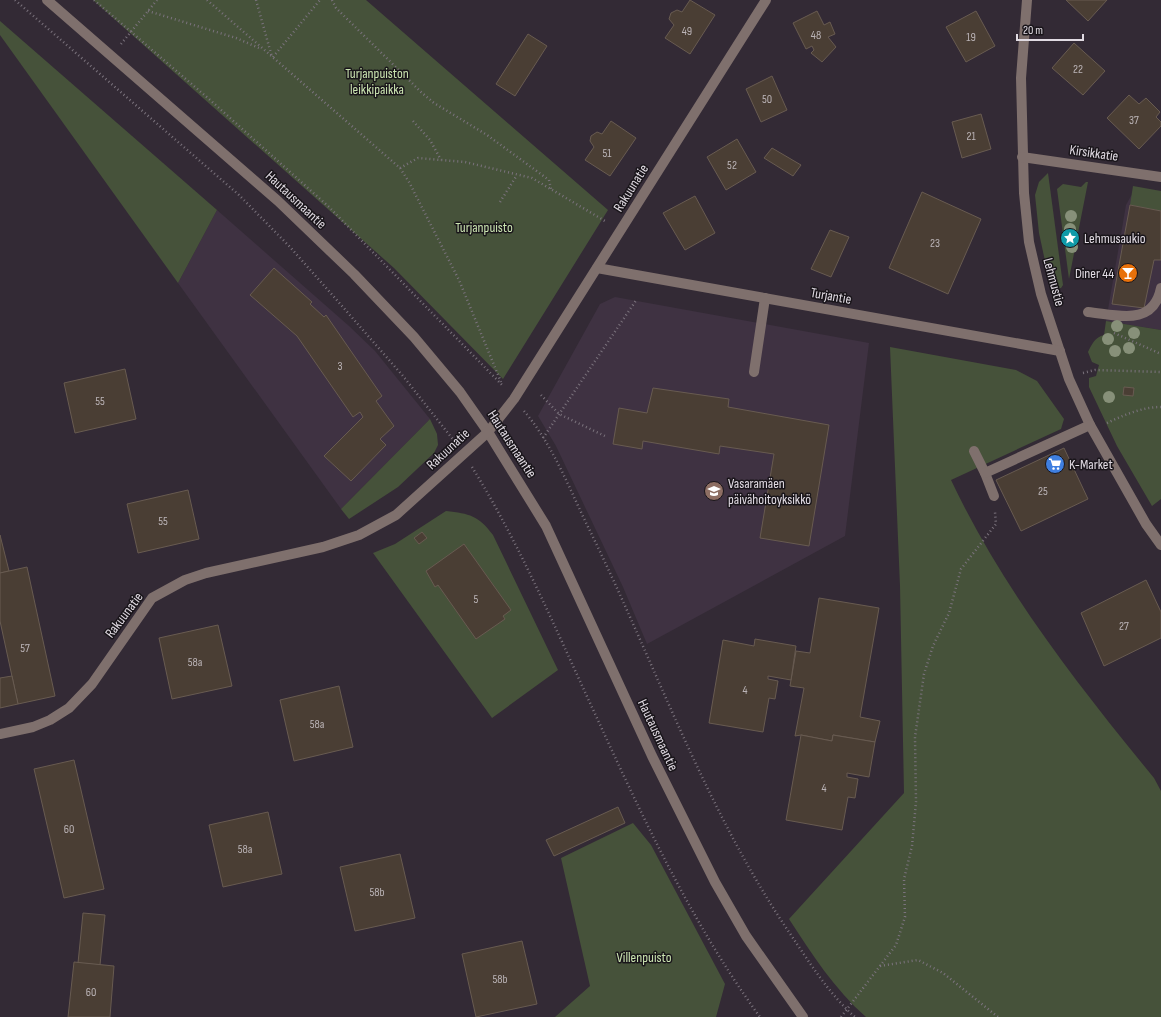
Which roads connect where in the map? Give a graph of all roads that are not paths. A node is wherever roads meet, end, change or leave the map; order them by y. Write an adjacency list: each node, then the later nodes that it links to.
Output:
1 (47, 0): 13 (street, Hautausmaantie)
2 (766, 0): 6 (street, Rakuunatie)
3 (1027, 0): 4 (street, Lehmustie)
4 (1022, 157): 5 (street, Kirsikkatie); 10 (street, Lehmustie)
5 (1161, 177)
6 (597, 268): 8 (street, Turjantie); 13 (street, Rakuunatie)
7 (1161, 288): 9 (street)
8 (765, 298): 10 (street, Turjantie); 11 (street)
9 (1088, 312)
10 (1060, 351): 12 (street, Lehmustie)
11 (754, 372)
12 (1090, 425): 15 (street); 17 (street, Lehmustie)
13 (488, 432): 18 (street, Rakuunatie); 19 (street, Hautausmaantie)
14 (974, 452): 15 (street)
15 (985, 473): 16 (street)
16 (994, 496)
17 (1161, 545)
18 (0, 734)
19 (803, 1017)

